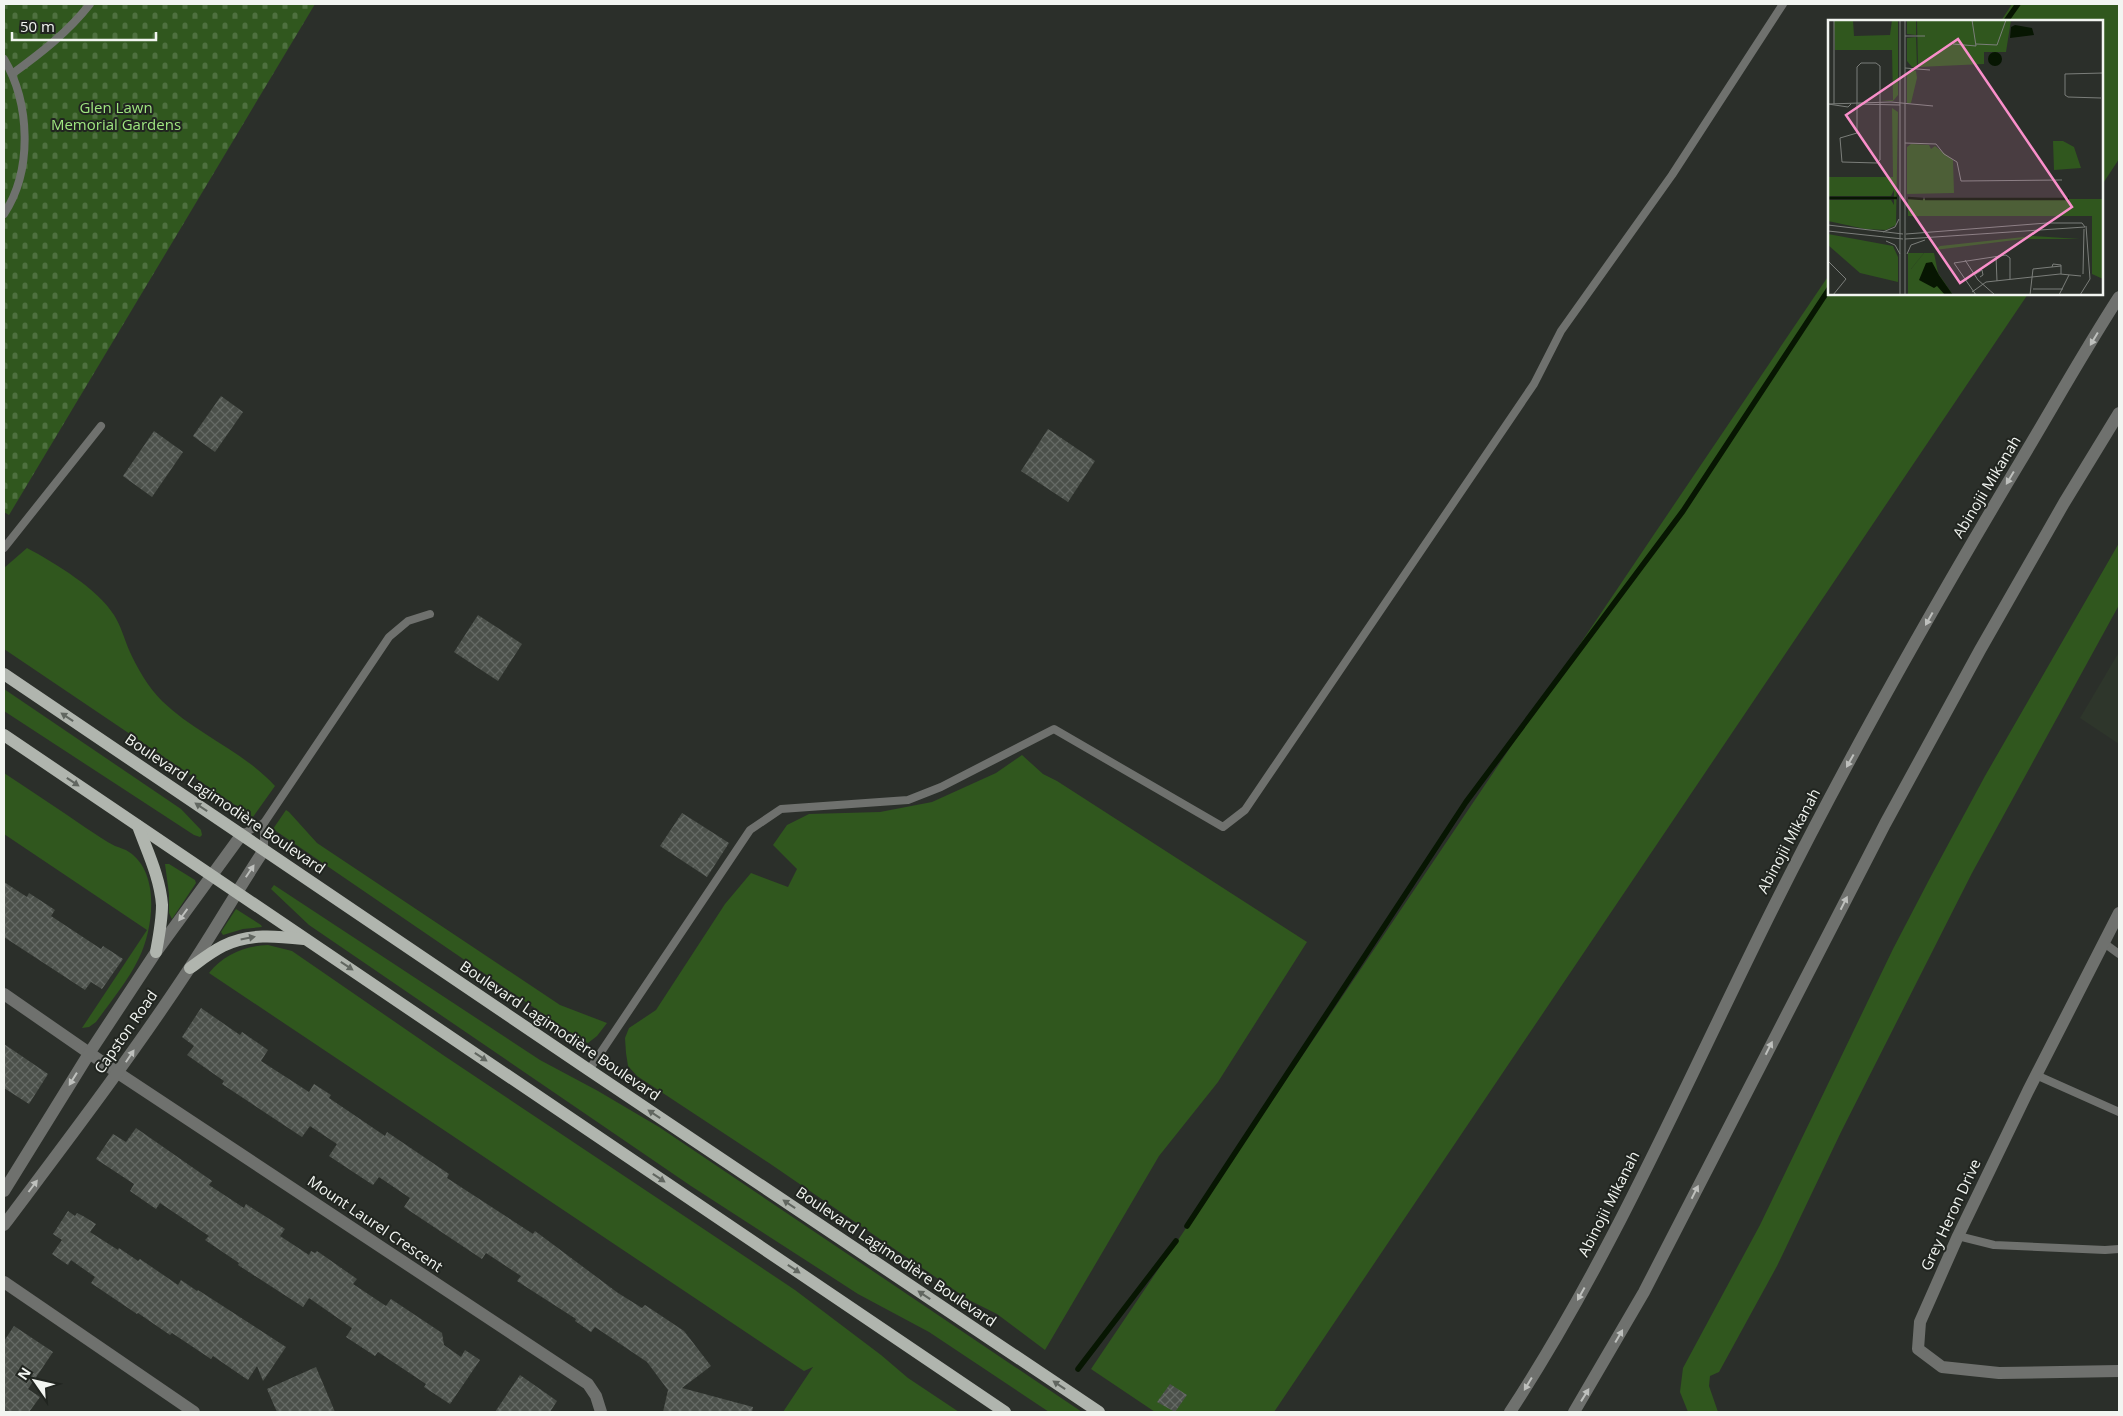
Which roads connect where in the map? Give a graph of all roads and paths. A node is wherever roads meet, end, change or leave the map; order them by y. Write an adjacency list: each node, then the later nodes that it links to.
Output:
1 (90, 4): 4 (lane)
2 (1783, 4): 27 (lane)
3 (4, 59): 4 (lane)
4 (12, 74): 5 (lane)
5 (4, 214)
6 (2119, 298): 41 (street, Abinojii Mikanah, one-way to 41)
7 (2119, 412): 42 (street, one-way to 7)
8 (101, 426): 9 (lane)
9 (4, 548)
10 (430, 614): 13 (lane)
11 (4, 674): 15 (main road, Boulevard Lagimodière Boulevard, one-way to 11)
12 (4, 735): 14 (main road, one-way to 14)
13 (264, 823): 15 (lane); 16 (lane)
14 (138, 826): 17 (main road); 22 (main road)
15 (242, 834): 16 (main road, Boulevard Lagimodière Boulevard); 17 (street, Capston Road)
16 (264, 850): 18 (street, Capston Road, one-way to 16); 27 (main road, Boulevard Lagimodière Boulevard)
17 (212, 876): 18 (main road); 22 (street, Capston Road, one-way to 22)
18 (236, 892): 20 (main road); 24 (street, Capston Road)
19 (2119, 913): 21 (street, Grey Heron Drive)
20 (307, 939): 24 (main road, one-way to 20); 39 (main road, one-way to 39)
21 (2104, 944): 23 (lane); 29 (street, Grey Heron Drive)
22 (156, 952): 26 (street, Capston Road)
23 (2119, 954)
24 (190, 968): 28 (street, Capston Road, one-way to 24)
25 (4, 994): 26 (street, Mount Laurel Crescent)
26 (90, 1052): 28 (street, Mount Laurel Crescent); 31 (street, Capston Road, one-way to 31)
27 (589, 1070): 40 (main road, Boulevard Lagimodière Boulevard, one-way to 27)
28 (118, 1073): 32 (street, Capston Road, one-way to 28); 38 (street, Mount Laurel Crescent)
29 (2036, 1075): 30 (lane); 33 (street, Grey Heron Drive)
30 (2119, 1112)
31 (4, 1191)
32 (4, 1225)
33 (1958, 1236): 34 (lane); 36 (street, Grey Heron Drive)
34 (2119, 1249)
35 (4, 1282): 37 (street)
36 (2119, 1370)
37 (194, 1412)
38 (601, 1412)
39 (1005, 1412)
40 (1099, 1412)
41 (1510, 1412)
42 (1574, 1412)

